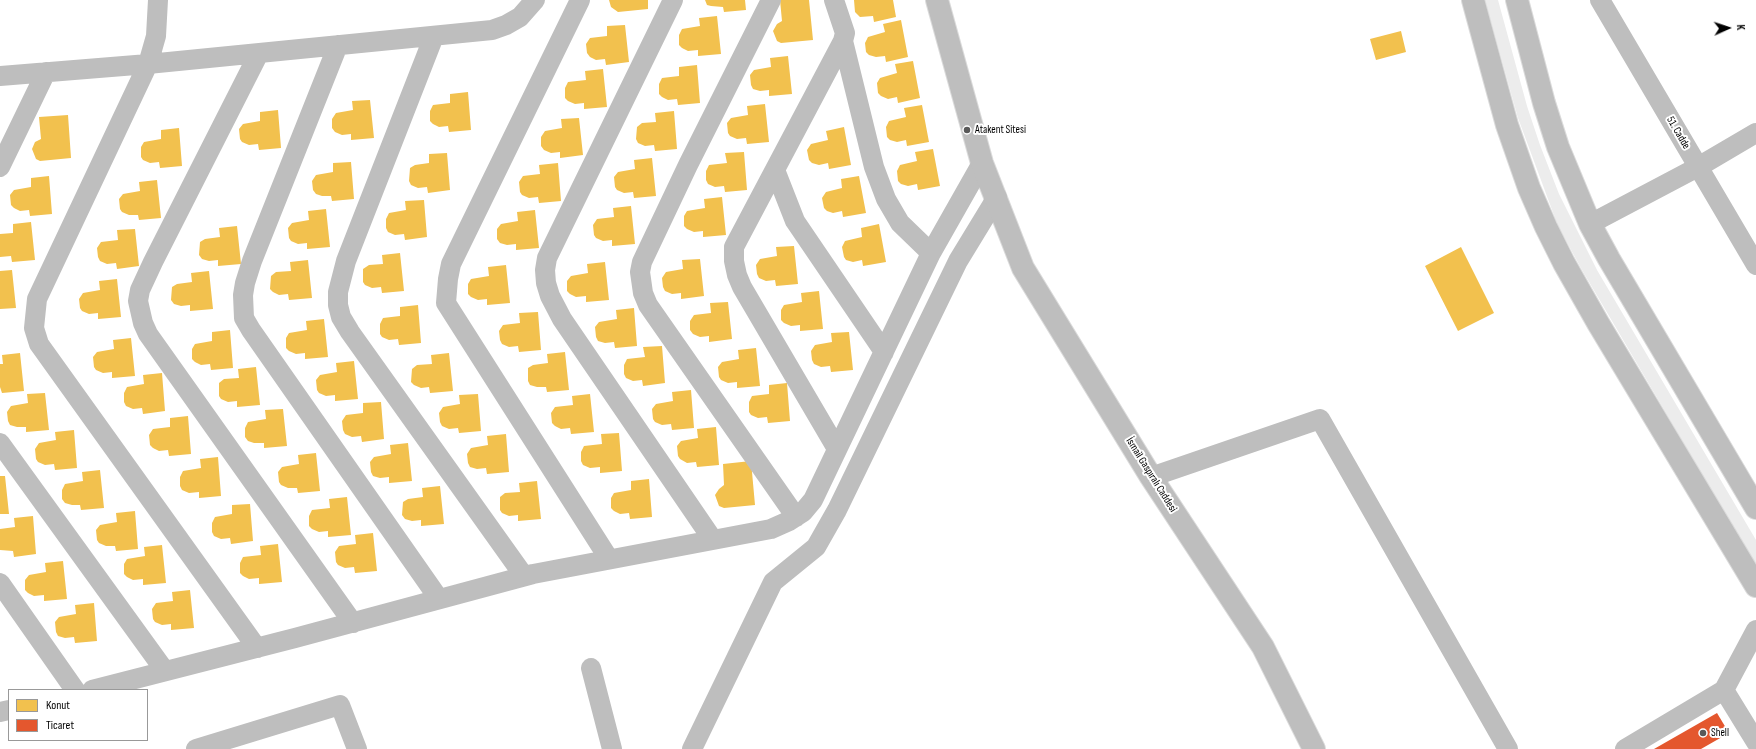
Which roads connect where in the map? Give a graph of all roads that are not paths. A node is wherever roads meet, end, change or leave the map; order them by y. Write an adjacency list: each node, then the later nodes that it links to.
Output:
1 (158, 0): 15 (street)
2 (535, 0): 11 (street)
3 (580, 0): 34 (street)
4 (673, 0): 33 (street)
5 (771, 0): 32 (street)
6 (834, 0): 12 (street)
7 (937, 0): 19 (main road, İsmail Gaspıralı Caddesi)
8 (1473, 0): 37 (main road)
9 (1516, 0): 24 (main road)
10 (1600, 0): 21 (street, 51. Cadde)
11 (434, 36): 13 (street); 35 (street)
12 (843, 41): 22 (street); 25 (street)
13 (338, 45): 14 (street); 38 (street)
14 (258, 53): 15 (street); 39 (street)
15 (148, 64): 16 (street); 41 (street)
16 (46, 72): 17 (street); 20 (street)
17 (0, 76)
18 (1756, 133): 21 (street)
19 (982, 163): 23 (main road, İsmail Gaspıralı Caddesi); 25 (street)
20 (0, 167)
21 (1698, 167): 24 (street); 26 (street, 51. Cadde)
22 (775, 170): 27 (street); 29 (street)
23 (997, 197): 30 (main road, İsmail Gaspıralı Caddesi); 52 (street)
24 (1590, 224): 31 (main road)
25 (931, 253): 27 (street)
26 (1756, 265)
27 (884, 352): 29 (street)
28 (0, 443): 43 (street)
29 (837, 449): 32 (street)
30 (1151, 477): 53 (main road, İsmail Gaspıralı Caddesi); 54 (street)
31 (1756, 508)
32 (796, 517): 33 (street)
33 (713, 540): 34 (street)
34 (609, 559): 35 (street)
35 (524, 576): 38 (street)
36 (0, 583): 44 (street)
37 (1756, 586)
38 (439, 599): 39 (street)
39 (353, 623): 41 (street)
40 (1756, 630): 46 (street)
41 (257, 648): 43 (street)
42 (591, 668): 51 (street)
43 (165, 671): 45 (street)
44 (75, 689)
45 (96, 689)
46 (1724, 690): 48 (street); 55 (street)
47 (250, 741): 49 (street); 50 (street)
48 (1756, 742)
49 (196, 749)
50 (357, 749)
51 (612, 749)
52 (692, 749)
53 (1314, 749)
54 (1508, 749)
55 (1625, 749)

